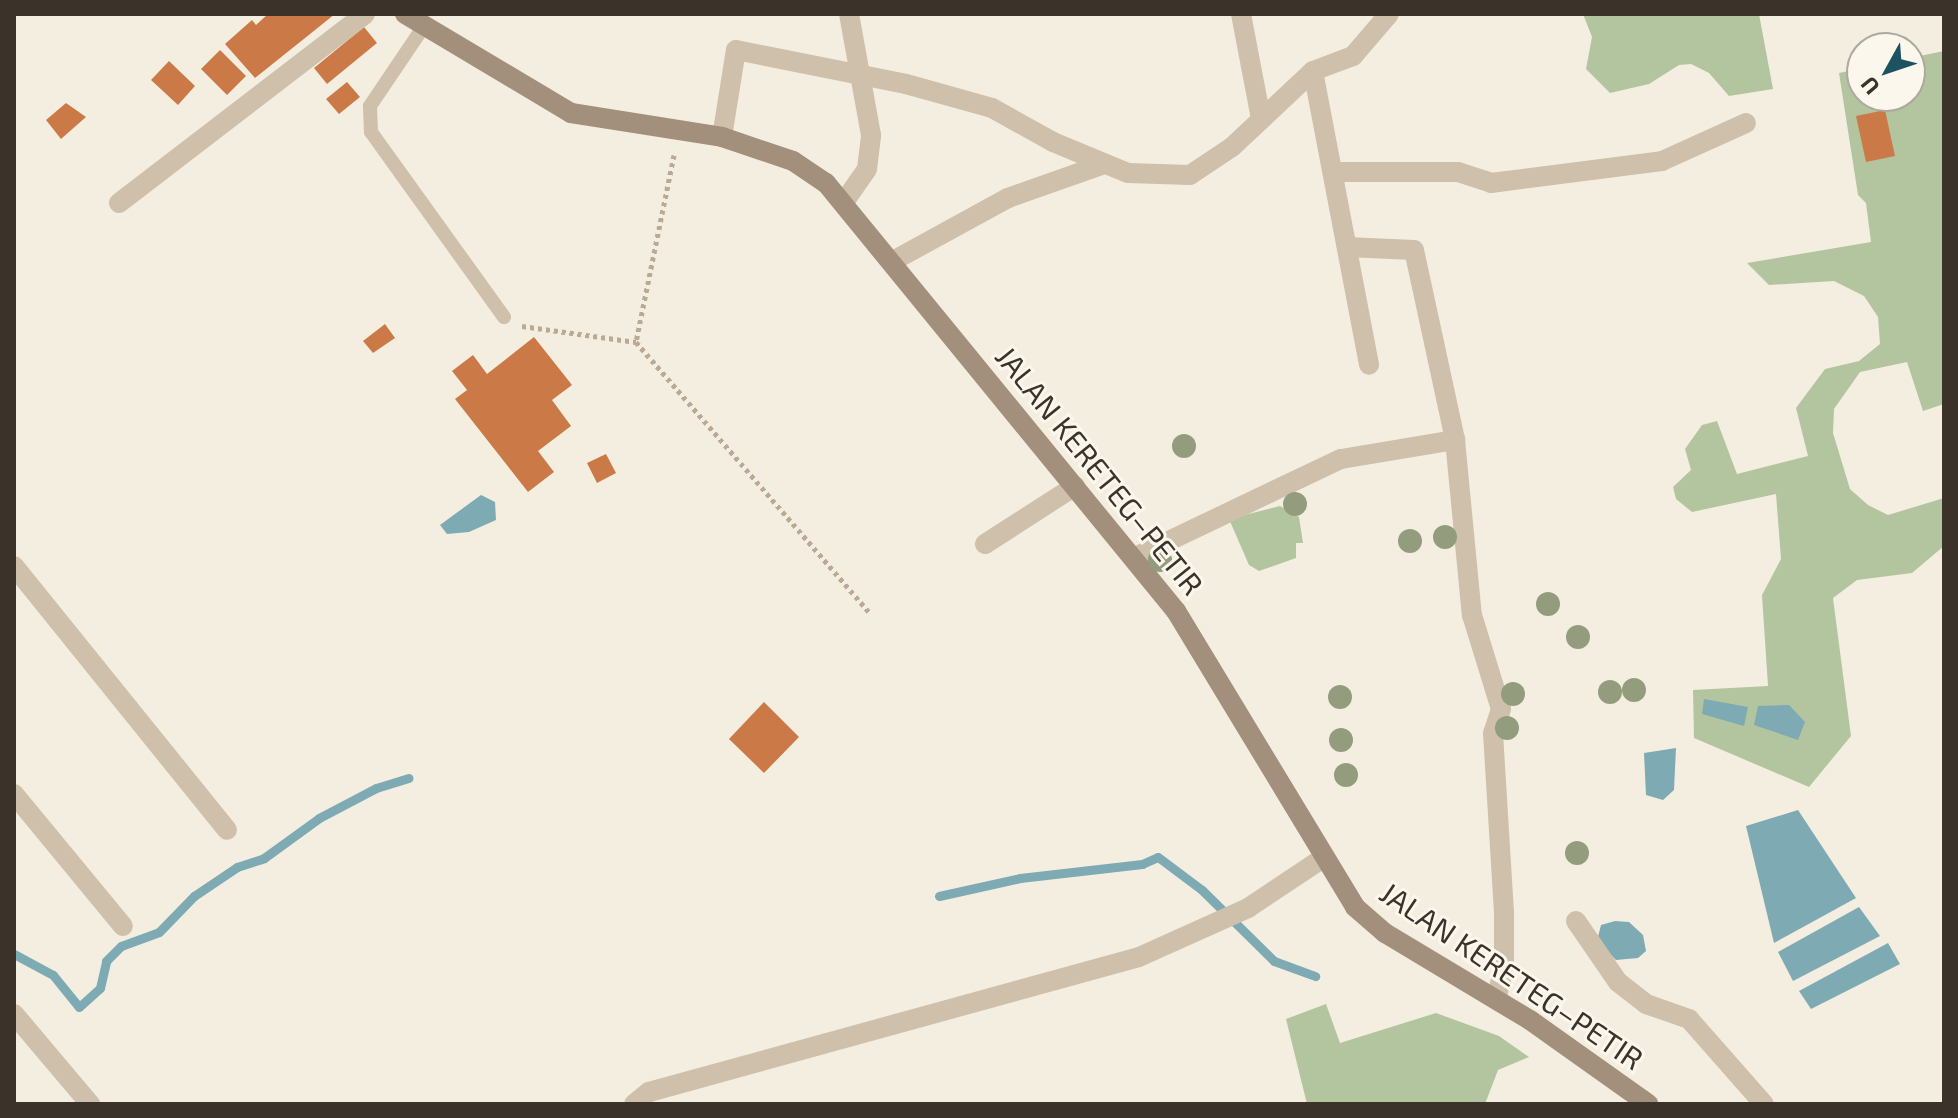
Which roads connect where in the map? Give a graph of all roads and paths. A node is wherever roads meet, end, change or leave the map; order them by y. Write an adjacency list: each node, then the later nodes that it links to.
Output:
1 (365, 14): 16 (street)
2 (405, 14): 6 (street, JALAN KERETEG–PETIR)
3 (849, 14): 8 (street)
4 (1241, 14): 9 (street)
5 (1389, 14): 7 (street)
6 (424, 26): 11 (street, JALAN KERETEG–PETIR); 19 (lane)
7 (1313, 71): 9 (street); 14 (street)
8 (863, 75): 12 (street); 13 (street); 15 (street)
9 (1261, 119): 13 (street)
10 (1746, 123): 14 (street)
11 (679, 129): 12 (street, JALAN KERETEG–PETIR); 20 (path)
12 (722, 137): 15 (street, JALAN KERETEG–PETIR)
13 (1104, 164): 18 (street)
14 (1333, 172): 17 (street)
15 (844, 202): 18 (street, JALAN KERETEG–PETIR)
16 (119, 203)
17 (1347, 247): 21 (street); 22 (street)
18 (891, 262): 23 (street, JALAN KERETEG–PETIR)
19 (504, 317): 20 (path)
20 (636, 342): 27 (path)
21 (1369, 365)
22 (1455, 440): 25 (street); 33 (street)
23 (1075, 486): 24 (street); 25 (street, JALAN KERETEG–PETIR)
24 (985, 544)
25 (1133, 558): 30 (street, JALAN KERETEG–PETIR)
26 (14, 566): 29 (street)
27 (871, 614)
28 (14, 794): 32 (street)
29 (227, 830)
30 (1323, 858): 33 (street, JALAN KERETEG–PETIR); 36 (street)
31 (1576, 921): 38 (street)
32 (123, 926)
33 (1497, 997): 37 (street, JALAN KERETEG–PETIR)
34 (14, 1014): 35 (street)
35 (90, 1104)
36 (634, 1104)
37 (1648, 1104)
38 (1764, 1104)

